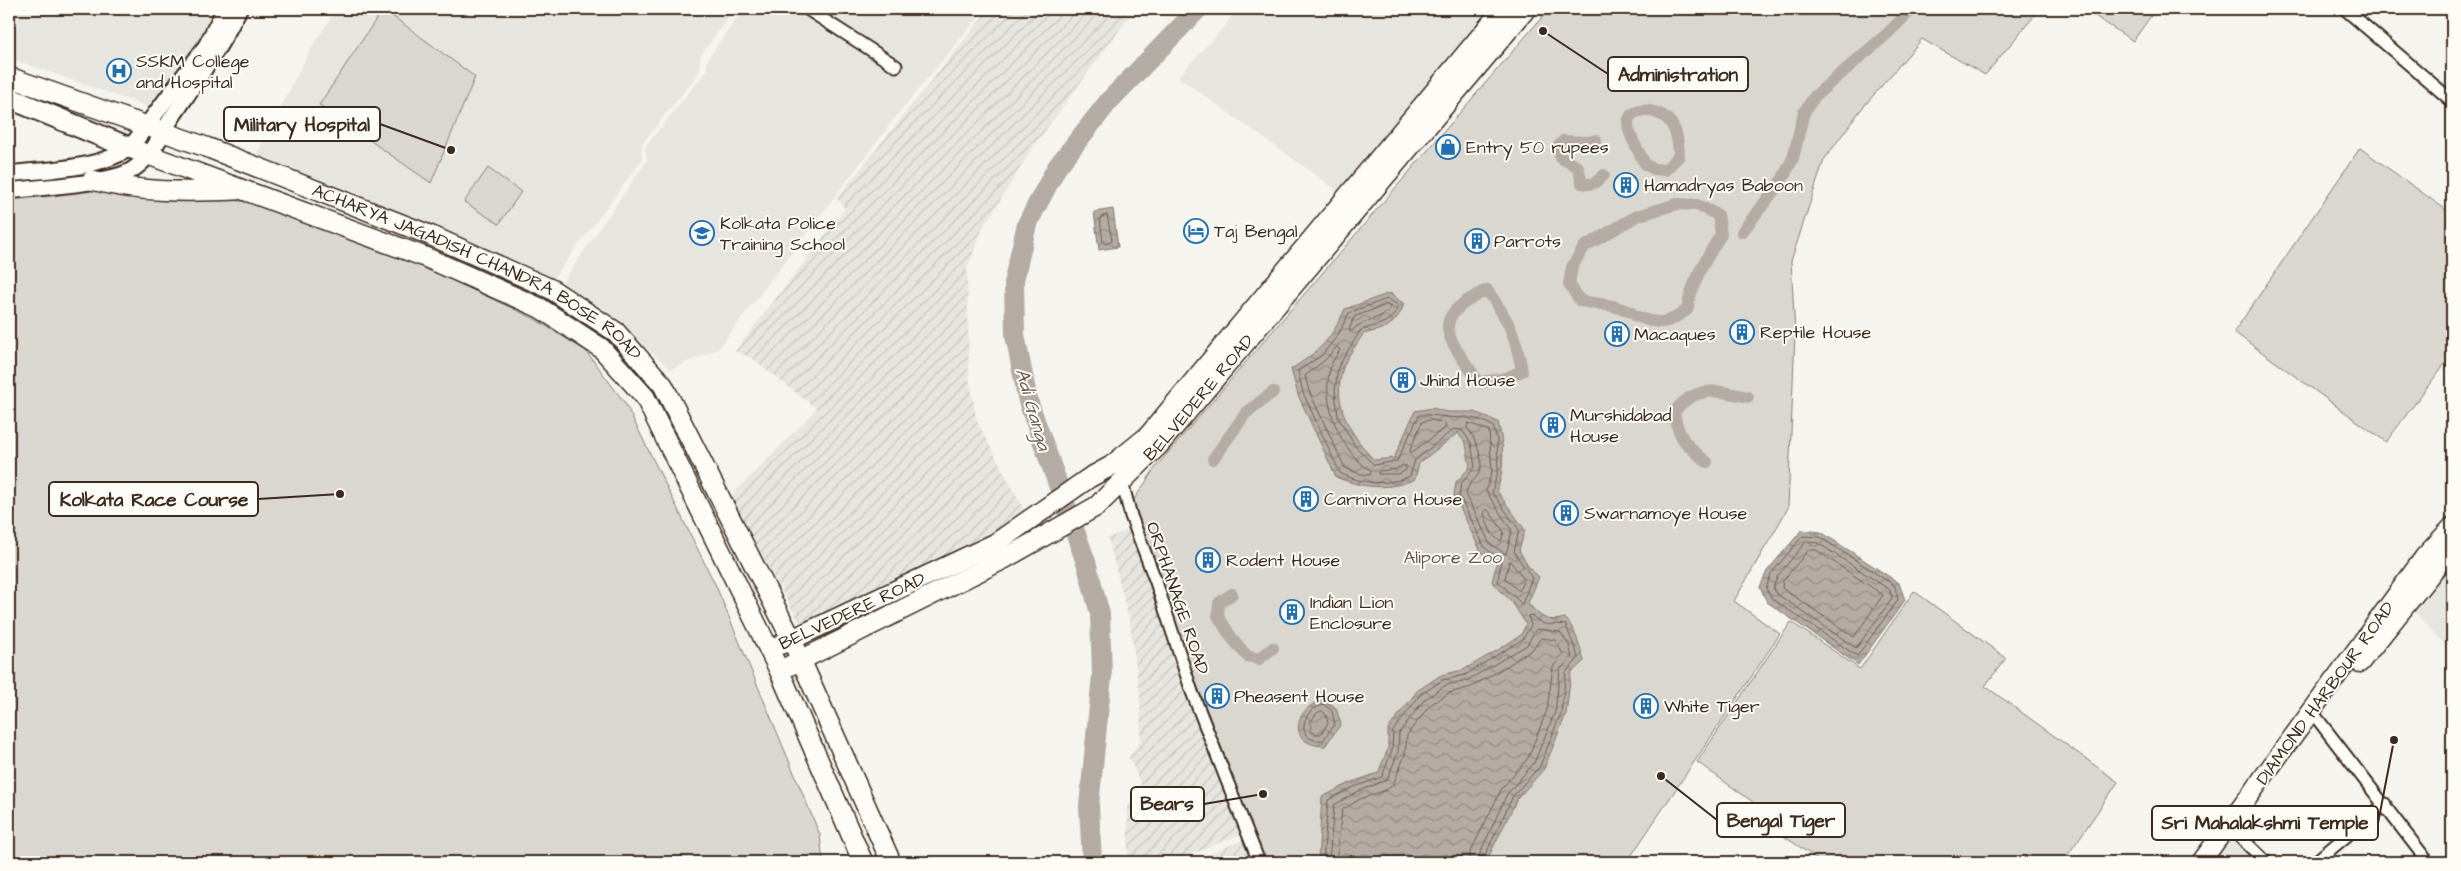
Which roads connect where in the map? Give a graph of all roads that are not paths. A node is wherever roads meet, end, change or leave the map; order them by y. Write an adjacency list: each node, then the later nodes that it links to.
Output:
1 (226, 9): 11 (main road)
2 (238, 9): 11 (main road)
3 (807, 9): 7 (street)
4 (1503, 9): 23 (highway, BELVEDERE ROAD)
5 (1526, 9): 20 (highway, BELVEDERE ROAD)
6 (2346, 9): 10 (street)
7 (896, 66)
8 (9, 78): 11 (highway, ACHARYA JAGADISH CHANDRA BOSE ROAD)
9 (9, 98): 12 (highway, ACHARYA JAGADISH CHANDRA BOSE ROAD)
10 (2452, 101)
11 (154, 129): 12 (main road); 13 (main road); 18 (highway, ACHARYA JAGADISH CHANDRA BOSE ROAD)
12 (130, 148): 13 (highway, ACHARYA JAGADISH CHANDRA BOSE ROAD); 14 (main road)
13 (151, 154): 15 (main road); 16 (highway, ACHARYA JAGADISH CHANDRA BOSE ROAD)
14 (9, 174)
15 (92, 180): 16 (highway); 17 (main road)
16 (245, 190): 19 (highway, ACHARYA JAGADISH CHANDRA BOSE ROAD)
17 (9, 191)
18 (432, 236): 19 (highway); 23 (highway, ACHARYA JAGADISH CHANDRA BOSE ROAD)
19 (425, 257): 24 (highway, ACHARYA JAGADISH CHANDRA BOSE ROAD)
20 (1122, 482): 25 (highway, BELVEDERE ROAD); 32 (street, ORPHANAGE ROAD)
21 (2452, 527): 33 (main road, DIAMOND HARBOUR ROAD)
22 (2452, 548): 27 (main road, DIAMOND HARBOUR ROAD)
23 (792, 640): 24 (highway, BELVEDERE ROAD); 25 (highway, ACHARYA JAGADISH CHANDRA BOSE ROAD)
24 (768, 650): 26 (highway, ACHARYA JAGADISH CHANDRA BOSE ROAD)
25 (801, 660): 26 (highway, BELVEDERE ROAD); 31 (highway, ACHARYA JAGADISH CHANDRA BOSE ROAD)
26 (778, 670): 30 (highway, ACHARYA JAGADISH CHANDRA BOSE ROAD)
27 (2316, 717): 28 (street); 29 (main road, DIAMOND HARBOUR ROAD)
28 (2384, 804): 36 (street); 37 (street)
29 (2232, 829): 34 (main road, DIAMOND HARBOUR ROAD); 35 (street)
30 (863, 862)
31 (891, 862)
32 (1259, 862)
33 (2201, 862)
34 (2210, 862)
35 (2266, 862)
36 (2315, 862)
37 (2428, 862)

